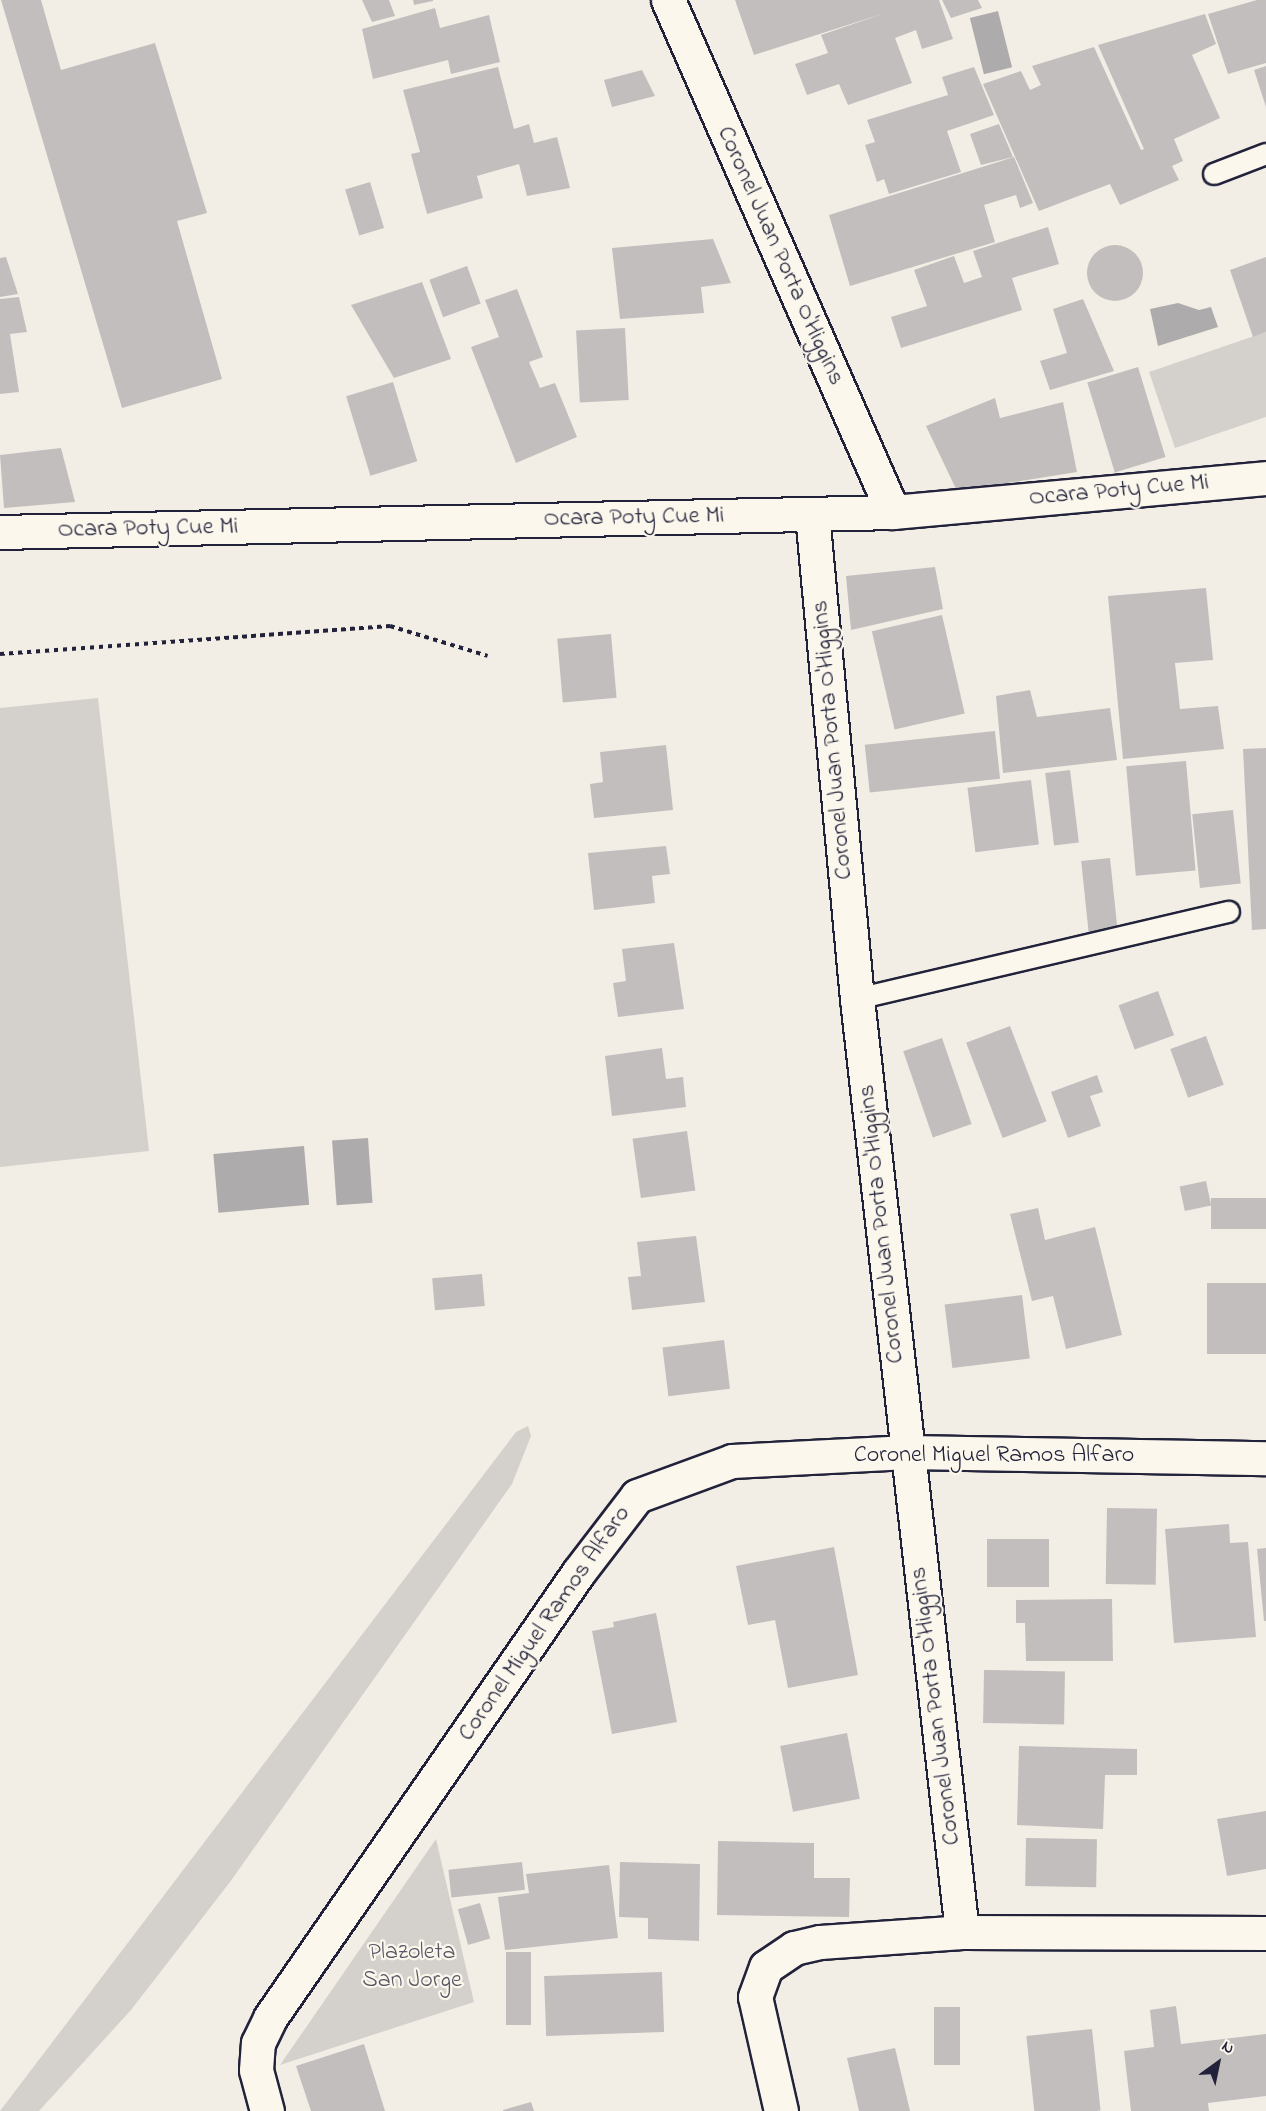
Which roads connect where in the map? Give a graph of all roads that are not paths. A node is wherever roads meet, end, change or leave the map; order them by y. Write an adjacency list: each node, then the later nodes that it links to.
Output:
1 (668, 0): 5 (street, Coronel Juan Porta O'Higgins)
2 (1266, 154): 3 (lane)
3 (1214, 174)
4 (1266, 478): 5 (street, Ocara Poty Cue Mi)
5 (893, 512): 6 (street, Ocara Poty Cue Mi)
6 (812, 514): 7 (street, Ocara Poty Cue Mi); 9 (street, Coronel Juan Porta O'Higgins)
7 (0, 532)
8 (1229, 912): 9 (lane)
9 (857, 999): 10 (street, Coronel Juan Porta O'Higgins)
10 (908, 1452): 11 (street, Coronel Miguel Ramos Alfaro); 12 (street, Coronel Juan Porta O'Higgins); 14 (street, Coronel Miguel Ramos Alfaro)
11 (1266, 1458)
12 (962, 1932): 13 (street); 15 (street)
13 (1266, 1933)
14 (267, 2111)
15 (781, 2111)

